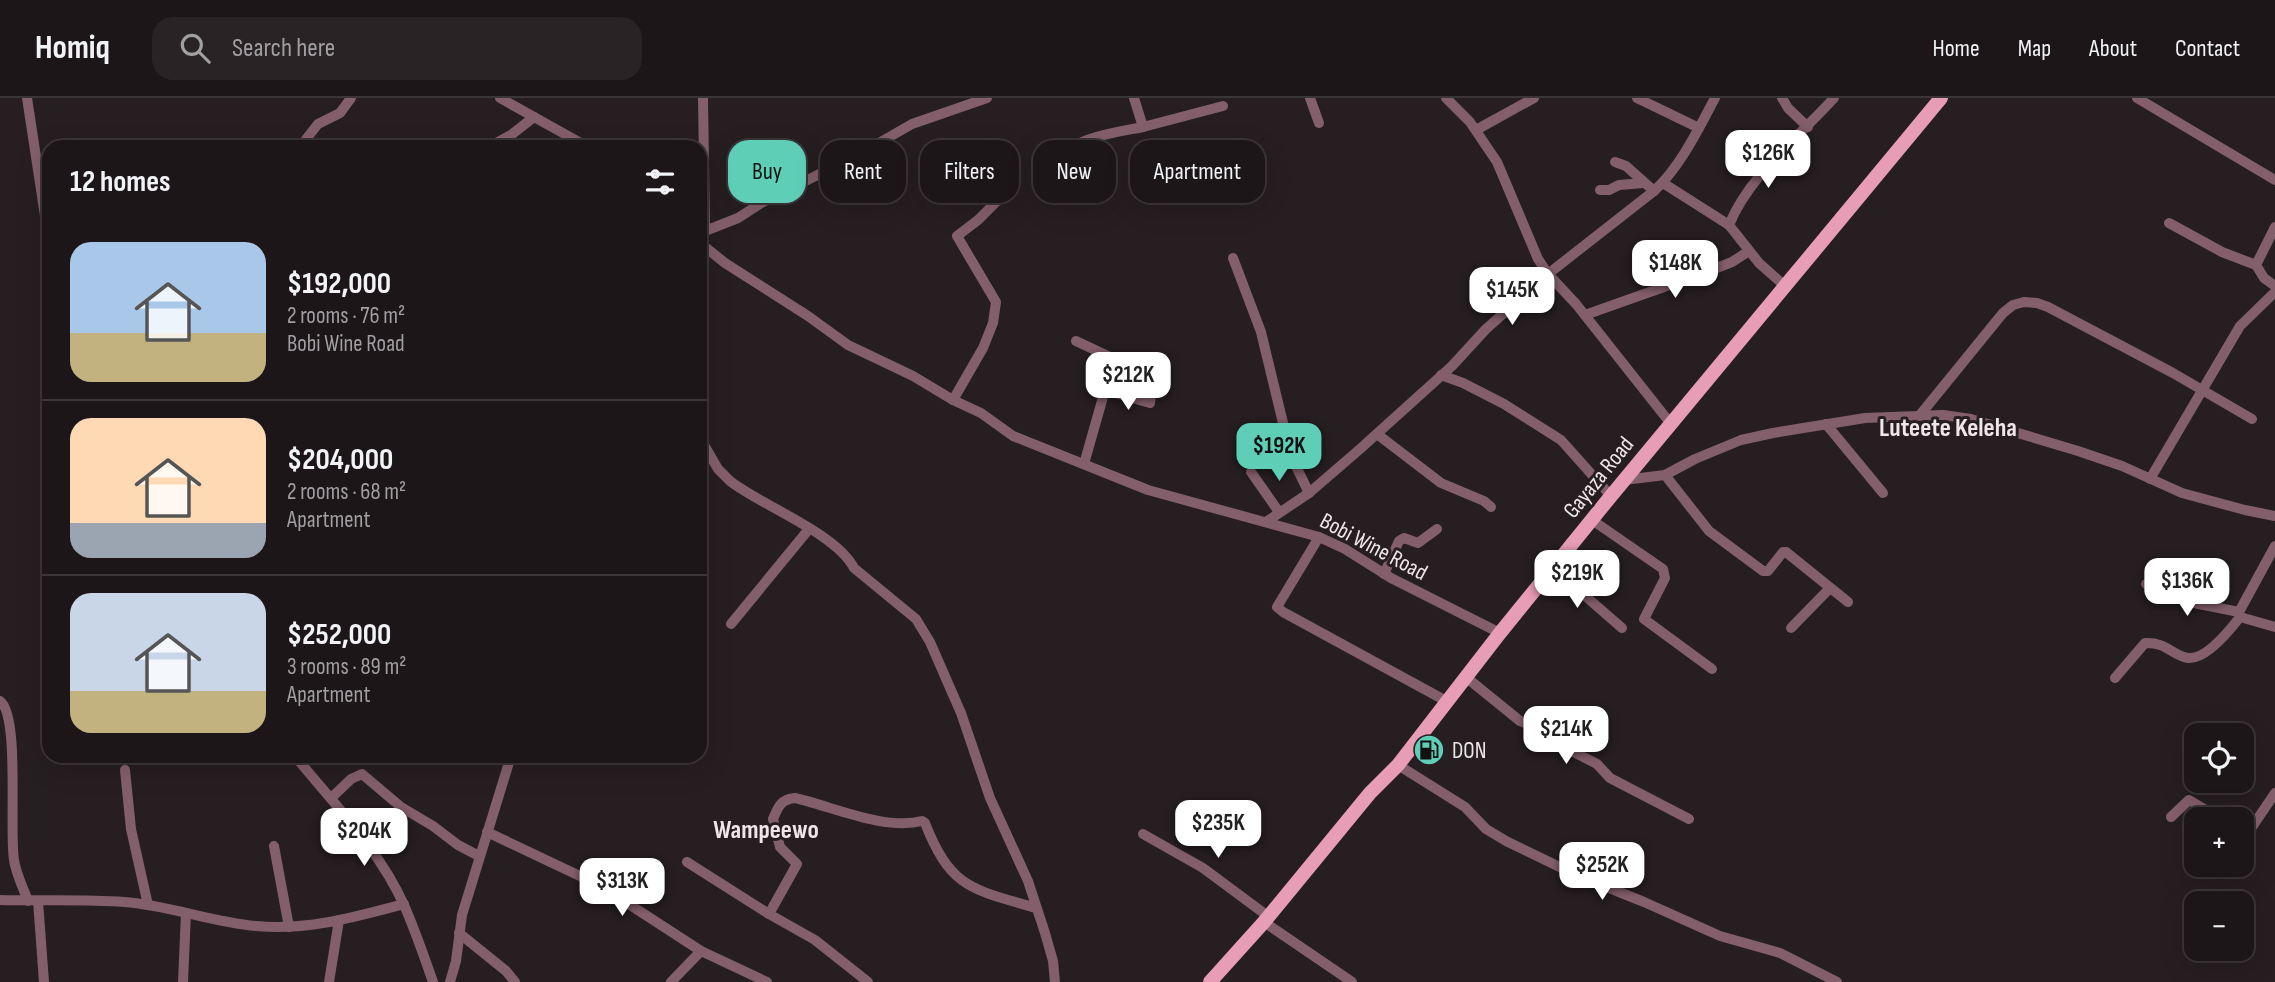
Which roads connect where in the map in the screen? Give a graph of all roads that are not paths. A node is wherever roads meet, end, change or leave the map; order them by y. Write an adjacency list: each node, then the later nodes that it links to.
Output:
1 (27, 98): 35 (street)
2 (351, 98): 24 (street)
3 (500, 98): 18 (street)
4 (703, 98): 27 (street)
5 (987, 98): 16 (street)
6 (1134, 98): 20 (street)
7 (1310, 98): 19 (street)
8 (1446, 98): 23 (street)
9 (1534, 98): 23 (street)
10 (1637, 98): 22 (street)
11 (1715, 98): 22 (street)
12 (1782, 98): 21 (street)
13 (1834, 98): 21 (street)
14 (1941, 98): 47 (main road, Gayaza Road)
15 (2137, 98): 30 (street)
16 (963, 102): 40 (street)
17 (1223, 106): 20 (street)
18 (534, 117): 25 (street); 26 (street)
19 (1319, 123)
20 (1143, 127): 28 (street)
21 (1808, 127): 38 (street)
22 (1699, 128): 31 (street)
23 (1476, 130): 45 (street)
24 (305, 140)
25 (502, 140)
26 (575, 140)
27 (703, 140)
28 (1089, 140)
29 (1615, 162): 32 (street)
30 (2275, 180)
31 (1663, 183): 34 (street); 38 (street)
32 (1644, 184): 33 (street); 34 (street)
33 (1600, 190)
34 (1654, 191): 45 (street)
35 (42, 196)
36 (995, 203): 55 (street)
37 (2169, 223): 44 (street)
38 (1729, 225): 42 (street)
39 (2275, 227): 44 (street)
40 (707, 229)
41 (707, 249): 55 (street, Bobi Wine Road)
42 (1749, 251): 47 (street); 49 (street)
43 (1233, 258): 67 (street)
44 (2256, 265): 46 (street)
45 (1548, 274): 49 (street); 52 (street)
46 (2275, 286)
47 (1786, 287): 58 (main road, Gayaza Road)
48 (2275, 292): 54 (street)
49 (1585, 315): 58 (street)
50 (1076, 341): 53 (street)
51 (1154, 374): 53 (street)
52 (1441, 375): 60 (street); 69 (street)
53 (1105, 390): 62 (street)
54 (2202, 390): 56 (street); 57 (street); 65 (street)
55 (953, 400): 62 (street, Bobi Wine Road)
56 (1920, 415): 59 (street); 65 (street)
57 (2252, 419)
58 (1671, 424): 66 (main road, Gayaza Road)
59 (1826, 424): 64 (street); 68 (street)
60 (1377, 434): 67 (street); 70 (street)
61 (707, 450): 75 (street)
62 (1084, 464): 74 (street, Bobi Wine Road)
63 (1251, 472): 71 (street)
64 (1665, 475): 66 (street); 82 (street)
65 (2150, 479): 72 (street)
66 (1624, 480): 69 (main road, Gayaza Road)
67 (1309, 493): 71 (street)
68 (1883, 493)
69 (1611, 496): 73 (main road, Gayaza Road)
70 (1491, 506)
71 (1279, 512): 74 (street)
72 (2275, 516)
73 (1592, 520): 79 (main road, Gayaza Road); 90 (street)
74 (1266, 522): 77 (street, Bobi Wine Road)
75 (808, 529): 85 (street); 114 (street)
76 (1437, 529): 80 (street)
77 (1319, 537): 80 (street, Bobi Wine Road); 94 (street)
78 (2275, 545): 84 (street)
79 (1553, 568): 87 (street); 89 (main road, Gayaza Road)
80 (1384, 574): 89 (street, Bobi Wine Road)
81 (2146, 584): 84 (street)
82 (1830, 588): 83 (street); 88 (street)
83 (1848, 602)
84 (2240, 614): 86 (street); 92 (street)
85 (731, 624)
86 (2275, 627)
87 (1622, 628)
88 (1791, 628)
89 (1500, 633): 91 (main road, Gayaza Road)
90 (1712, 669)
91 (1467, 678): 94 (main road, Gayaza Road); 103 (street)
92 (2115, 678)
93 (0, 701): 111 (street)
94 (1448, 702): 97 (main road, Gayaza Road)
95 (301, 763): 100 (street)
96 (510, 763): 105 (street)
97 (1398, 765): 118 (main road, Gayaza Road); 134 (street)
98 (125, 770): 113 (street)
99 (2275, 793): 104 (street)
100 (331, 798): 108 (street); 112 (street)
101 (2201, 807): 102 (street)
102 (2171, 817)
103 (1689, 819)
104 (2254, 824)
105 (486, 832): 108 (street); 121 (street)
106 (1143, 834): 118 (street)
107 (274, 846): 119 (street)
108 (479, 856): 120 (street)
109 (687, 862): 116 (street)
110 (0, 900): 111 (street)
111 (33, 901): 113 (street); 122 (street)
112 (404, 904): 117 (street); 125 (street)
113 (148, 905): 115 (street)
114 (1036, 908): 116 (street); 131 (street)
115 (186, 913): 119 (street); 123 (street)
116 (769, 914): 130 (street)
117 (339, 920): 119 (street); 124 (street)
118 (1266, 920): 132 (main road, Gayaza Road); 133 (street)
119 (289, 927)
120 (459, 933): 126 (street); 127 (street)
121 (701, 951): 128 (street); 129 (street)
122 (44, 982)
123 (183, 982)
124 (329, 982)
125 (433, 982)
126 (450, 982)
127 (515, 982)
128 (671, 982)
129 (767, 982)
130 (869, 982)
131 (1055, 982)
132 (1209, 982)
133 (1352, 982)
134 (1837, 982)

